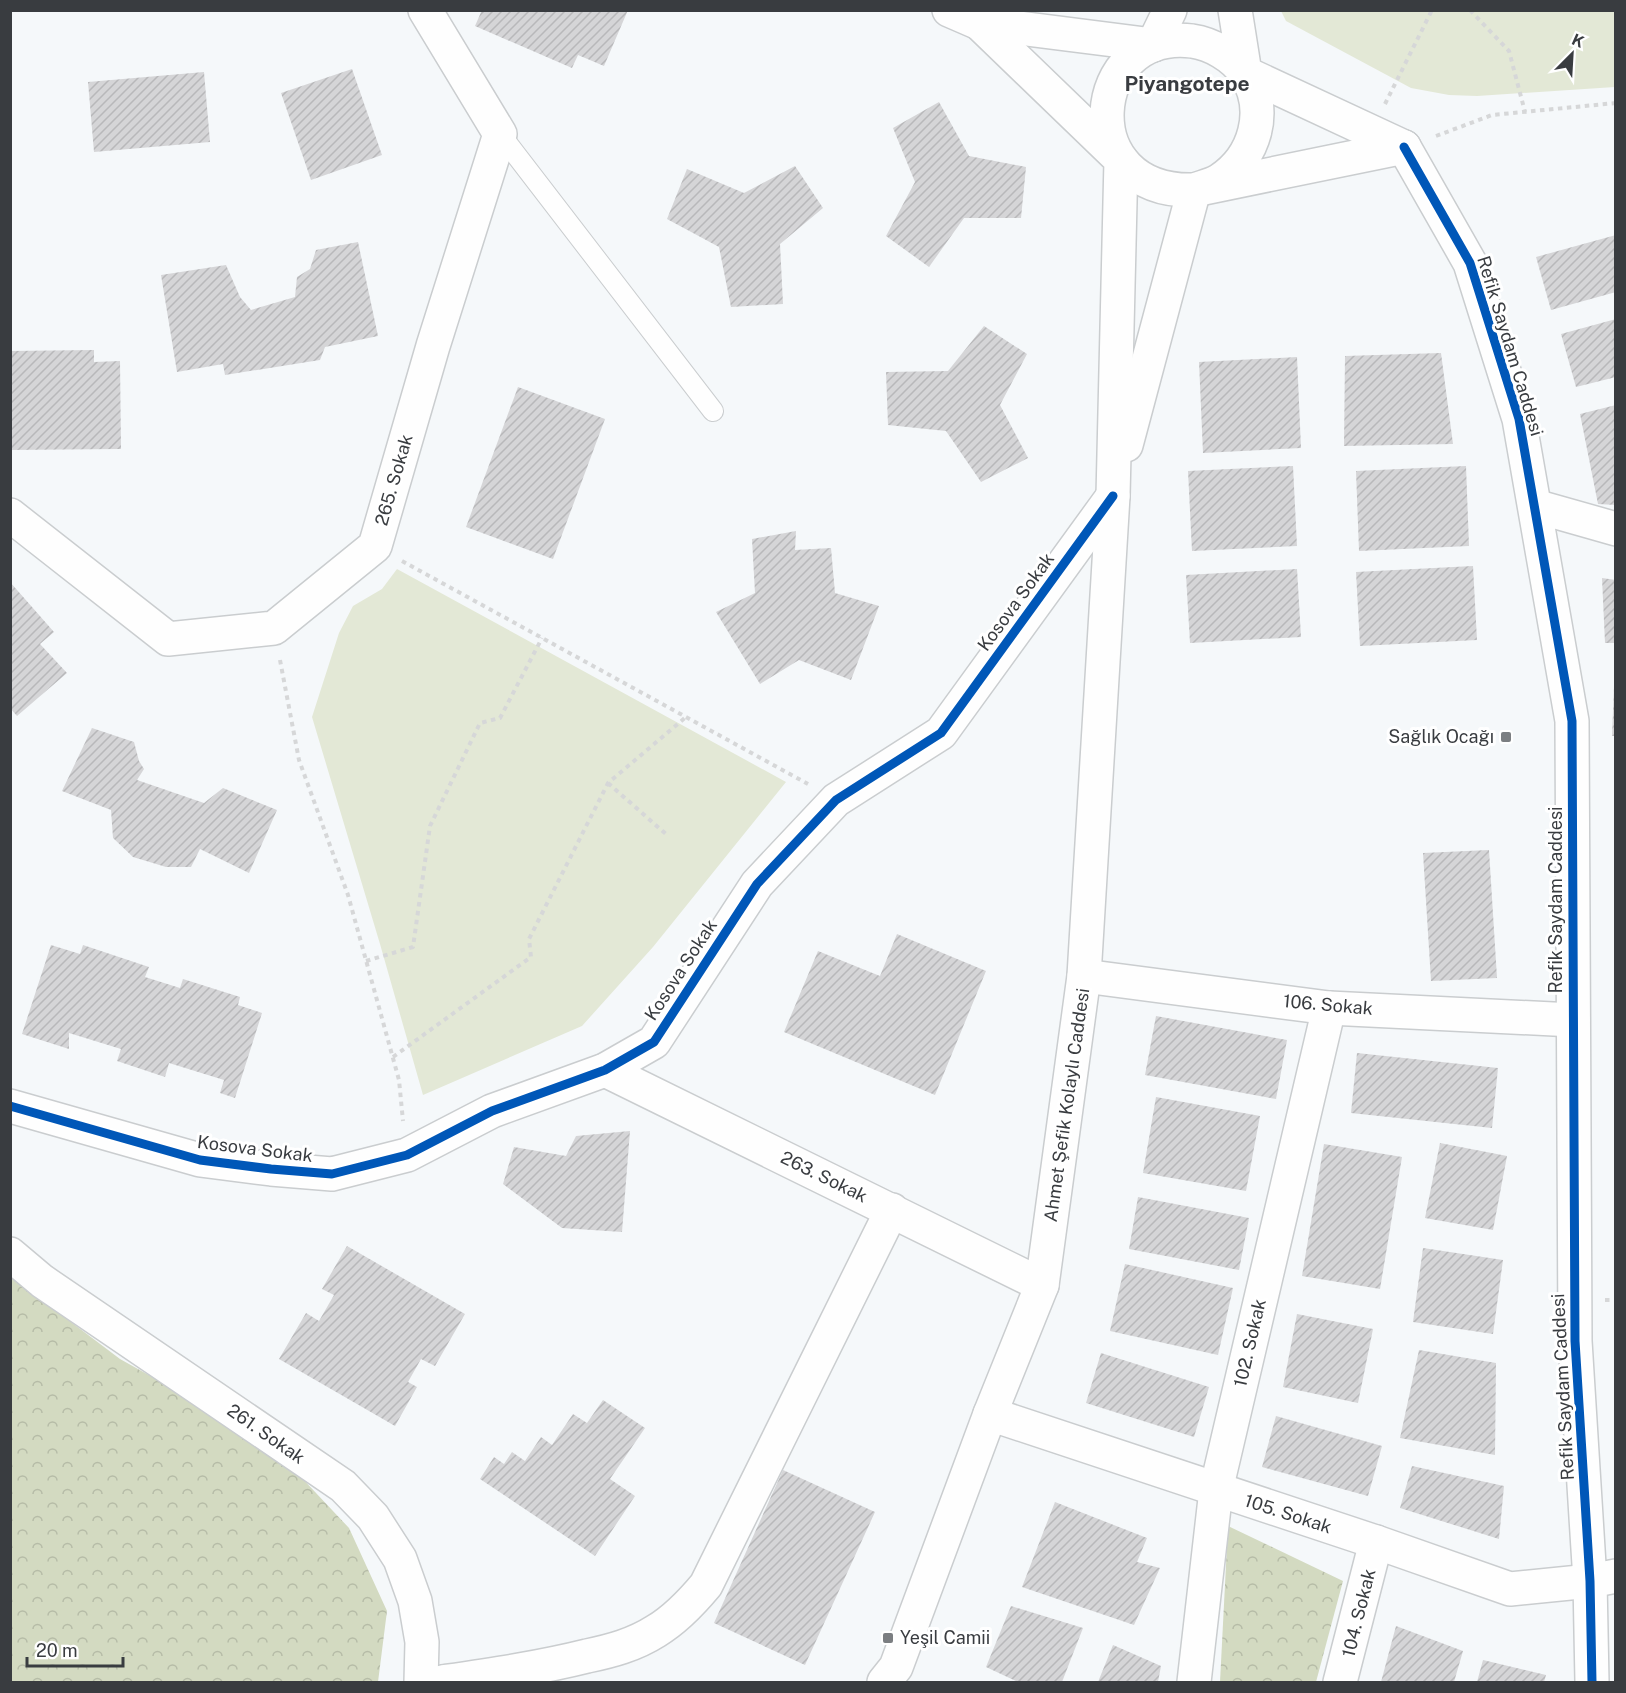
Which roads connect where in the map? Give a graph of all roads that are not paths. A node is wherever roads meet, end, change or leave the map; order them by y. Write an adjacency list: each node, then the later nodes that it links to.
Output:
1 (425, 10): 8 (street)
2 (949, 10): 5 (street)
3 (1170, 10): 6 (street)
4 (1235, 10): 7 (street)
5 (979, 23): 6 (street); 10 (street)
6 (1153, 45): 7 (street); 10 (street)
7 (1245, 73): 9 (street); 11 (street)
8 (500, 134): 12 (lane); 15 (street, 265. Sokak)
9 (1404, 147): 11 (street); 14 (street, Refik Saydam Caddesi)
10 (1121, 160): 11 (street); 13 (street)
11 (1194, 190): 13 (street)
12 (713, 411)
13 (1113, 496): 17 (street, Ahmet Şefik Kolaylı Caddesi); 20 (street, Kosova Sokak)
14 (1535, 506): 16 (street); 19 (street, Refik Saydam Caddesi)
15 (10, 514)
16 (1616, 529)
17 (1084, 976): 18 (street, 106. Sokak); 24 (street, Ahmet Şefik Kolaylı Caddesi)
18 (1329, 1008): 19 (street, 106. Sokak); 26 (street, 102. Sokak)
19 (1573, 1020): 28 (street, Refik Saydam Caddesi)
20 (605, 1070): 21 (street, Kosova Sokak); 22 (street, 263. Sokak)
21 (10, 1106)
22 (892, 1210): 24 (street, 263. Sokak); 30 (street)
23 (10, 1254): 29 (street, 261. Sokak)
24 (1042, 1285): 25 (street, Ahmet Şefik Kolaylı Caddesi)
25 (990, 1414): 26 (street, 105. Sokak); 31 (street, Ahmet Şefik Kolaylı Caddesi)
26 (1216, 1490): 27 (street, 105. Sokak); 32 (street, 102. Sokak)
27 (1376, 1542): 28 (street, 105. Sokak); 33 (street, 104. Sokak)
28 (1603, 1579): 34 (street, Refik Saydam Caddesi)
29 (421, 1683)
30 (442, 1683)
31 (884, 1683)
32 (1194, 1683)
33 (1340, 1683)
34 (1592, 1683)

